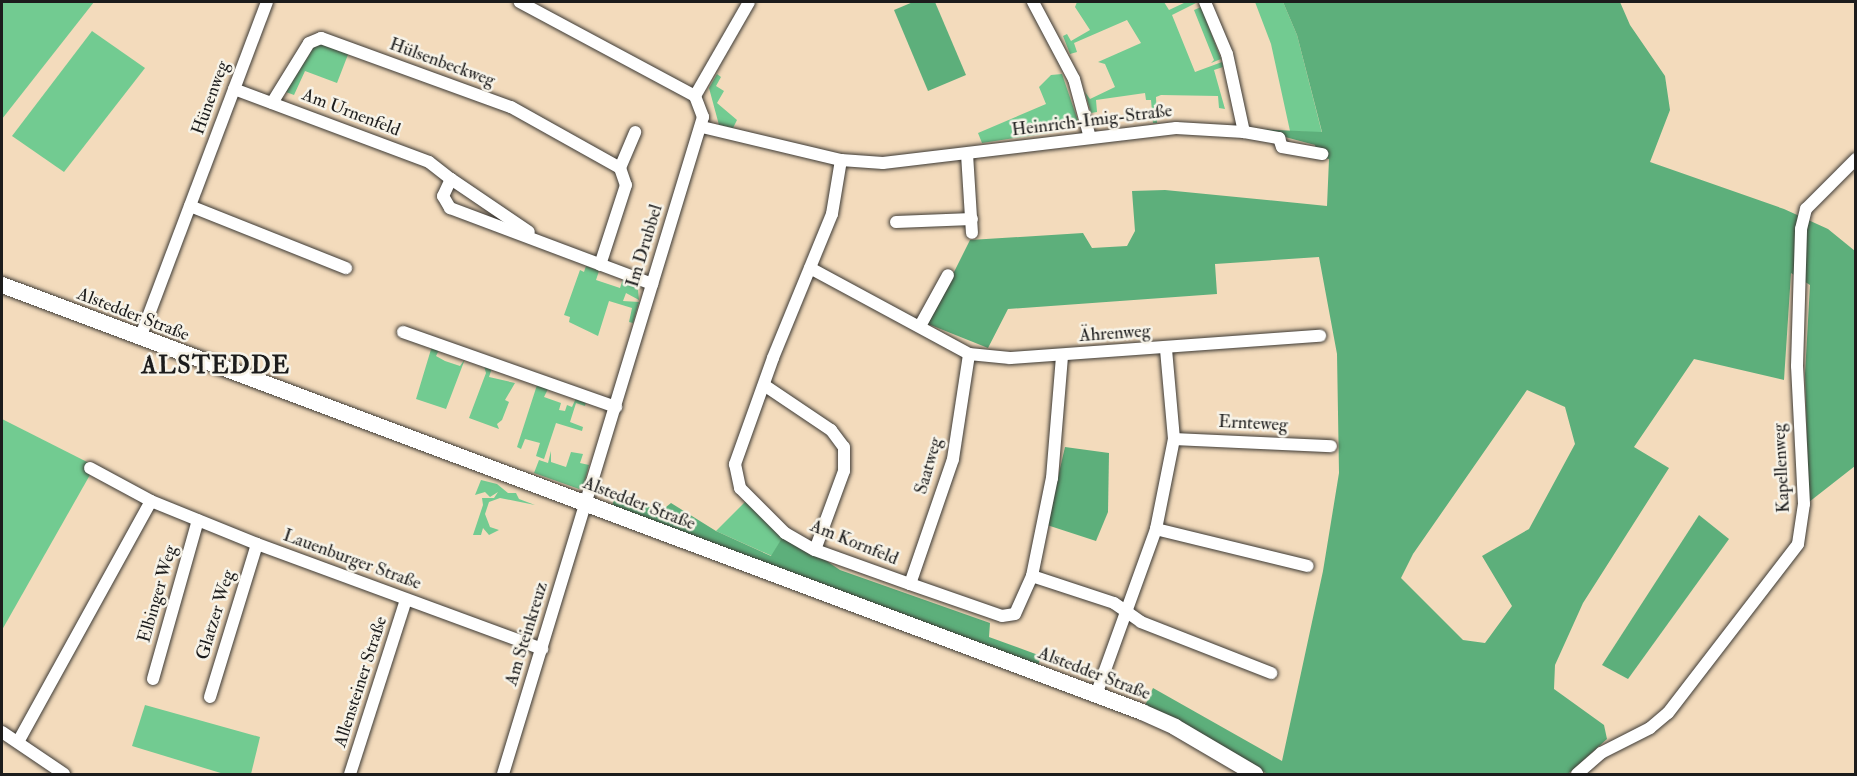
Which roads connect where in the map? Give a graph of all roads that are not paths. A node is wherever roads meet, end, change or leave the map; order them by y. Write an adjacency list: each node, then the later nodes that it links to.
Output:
1 (267, 2): 6 (street, Hünenweg)
2 (520, 2): 7 (street)
3 (749, 2): 7 (street)
4 (1033, 2): 12 (street)
5 (1205, 2): 11 (street)
6 (234, 89): 8 (street, Am Urnenfeld); 19 (street, Hünenweg)
7 (696, 96): 9 (street, Im Drubbel)
8 (272, 103): 17 (street, Hülsenbeckweg); 18 (street, Am Urnenfeld)
9 (702, 127): 16 (street, Heinrich-Imig-Straße); 28 (street, Im Drubbel)
10 (635, 132): 17 (street)
11 (1245, 132): 12 (street, Heinrich-Imig-Straße); 14 (street, Heinrich-Imig-Straße)
12 (1090, 138): 13 (street, Heinrich-Imig-Straße)
13 (968, 154): 16 (street, Heinrich-Imig-Straße); 20 (street)
14 (1322, 154)
15 (1856, 159): 64 (street, Kapellenweg)
16 (841, 160): 26 (street, Am Kornfeld)
17 (620, 168): 24 (street)
18 (451, 178): 23 (street, Am Urnenfeld); 23 (street, Am Urnenfeld)
19 (190, 206): 25 (street); 33 (street, Hünenweg)
20 (972, 219): 21 (street); 22 (street)
21 (896, 222)
22 (972, 233)
23 (546, 244): 24 (street, Am Urnenfeld)
24 (600, 265): 28 (street, Am Urnenfeld)
25 (346, 268)
26 (810, 268): 30 (street, Ährenweg); 37 (street, Am Kornfeld)
27 (948, 275): 30 (street)
28 (652, 284): 38 (street, Im Drubbel)
29 (2, 285): 33 (street, Alstedder Straße)
30 (920, 326): 35 (street, Ährenweg)
31 (403, 332): 38 (street)
32 (1320, 336): 34 (street, Ährenweg)
33 (140, 338): 43 (street, Alstedder Straße)
34 (1166, 349): 36 (street, Ährenweg); 39 (street)
35 (969, 354): 36 (street, Ährenweg); 50 (street, Saatweg)
36 (1062, 356): 49 (street, Am Kornfeld)
37 (764, 384): 47 (street, Am Kornfeld); 47 (street)
38 (616, 407): 43 (street, Im Drubbel)
39 (1174, 439): 40 (street, Ernteweg); 45 (street)
40 (1331, 446)
41 (90, 468): 42 (street, Lauenburger Straße)
42 (151, 501): 44 (street, Lauenburger Straße); 59 (street)
43 (586, 504): 53 (street, Am Steinkreuz); 56 (street, Alstedder Straße)
44 (198, 520): 46 (street, Lauenburger Straße); 55 (street, Elbinger Weg)
45 (1156, 529): 48 (street); 52 (street)
46 (257, 544): 51 (street, Lauenburger Straße); 57 (street, Glatzer Weg)
47 (815, 550): 50 (street, Am Kornfeld)
48 (1308, 566)
49 (1032, 576): 50 (street, Am Kornfeld); 52 (street)
50 (910, 584)
51 (406, 600): 53 (street, Lauenburger Straße); 61 (street, Allensteiner Straße)
52 (1128, 613): 54 (street); 56 (street)
53 (542, 649): 62 (street, Am Steinkreuz)
54 (1271, 673)
55 (153, 679)
56 (1096, 695): 63 (street, Alstedder Straße)
57 (210, 697)
58 (2, 732): 59 (street)
59 (18, 742): 60 (street)
60 (64, 774)
61 (350, 774)
62 (503, 774)
63 (1255, 774)
64 (1577, 774)

